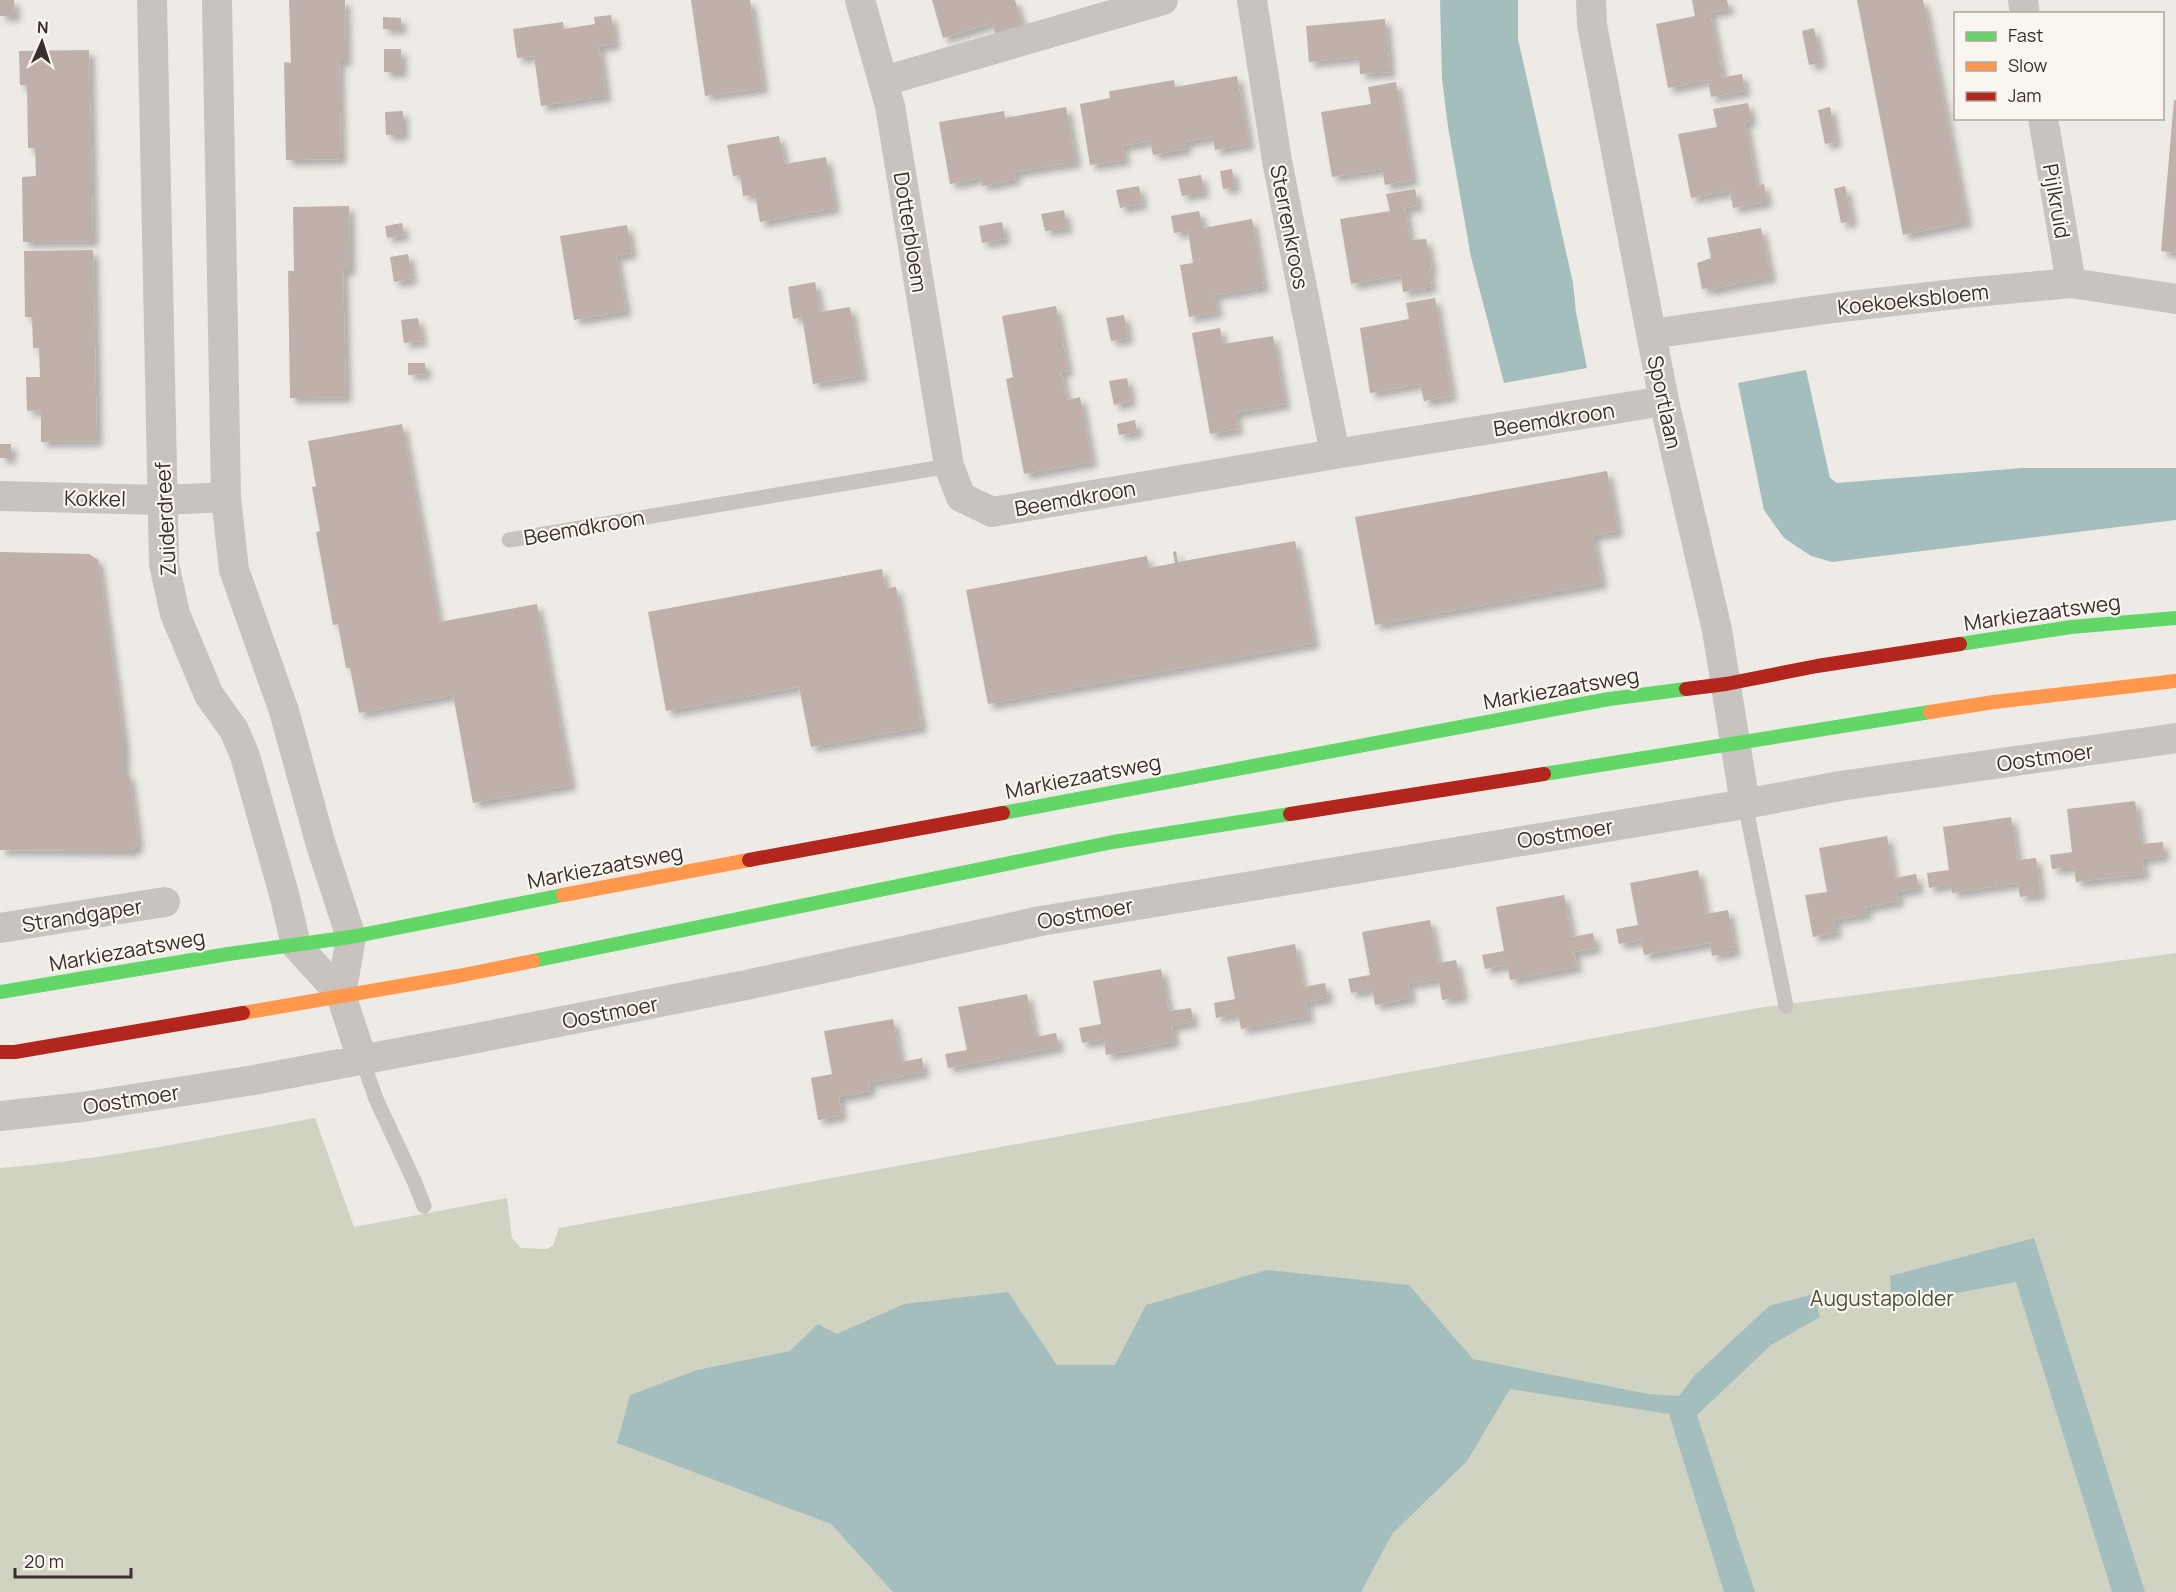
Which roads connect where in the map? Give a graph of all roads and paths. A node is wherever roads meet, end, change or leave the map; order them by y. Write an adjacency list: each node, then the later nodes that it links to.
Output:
1 (153, 0): 17 (street, Zuiderdreef)
2 (217, 0): 16 (street, Zuiderdreef)
3 (860, 0): 7 (street, Dotterbloem)
4 (1163, 0): 7 (street)
5 (1251, 0): 13 (street, Sterrenkroos)
6 (1591, 0): 11 (street, Sportlaan)
7 (884, 81): 14 (street, Dotterbloem)
8 (2043, 120): 9 (street, Pijlkruid)
9 (2071, 284): 10 (street, Koekoeksbloem); 11 (street, Koekoeksbloem)
10 (2176, 299)
11 (1651, 334): 12 (street, Sportlaan)
12 (1664, 401): 13 (street, Beemdkroon); 21 (street, Sportlaan)
13 (1335, 454): 14 (street, Beemdkroon)
14 (949, 466): 18 (lane, Beemdkroon)
15 (0, 496): 17 (street, Kokkel)
16 (226, 497): 17 (street, Kokkel); 27 (street, Zuiderdreef)
17 (162, 500): 28 (street, Zuiderdreef)
18 (509, 540)
19 (2176, 618): 21 (main road, Markiezaatsweg)
20 (2176, 681): 23 (main road)
21 (1726, 684): 23 (street, Sportlaan); 27 (main road, Markiezaatsweg)
22 (2176, 738): 24 (street, Oostmoer)
23 (1735, 743): 24 (street, Sportlaan); 30 (main road)
24 (1745, 804): 31 (lane); 33 (street, Oostmoer)
25 (165, 902): 26 (street, Strandgaper)
26 (0, 928)
27 (351, 937): 28 (main road, Markiezaatsweg); 30 (street, Zuiderdreef)
28 (296, 945): 29 (main road, Markiezaatsweg); 30 (street, Zuiderdreef)
29 (0, 992)
30 (341, 995): 32 (main road); 33 (street, Zuiderdreef)
31 (1786, 1006)
32 (0, 1052)
33 (362, 1059): 34 (street, Oostmoer); 35 (lane)
34 (0, 1116)
35 (423, 1206)

